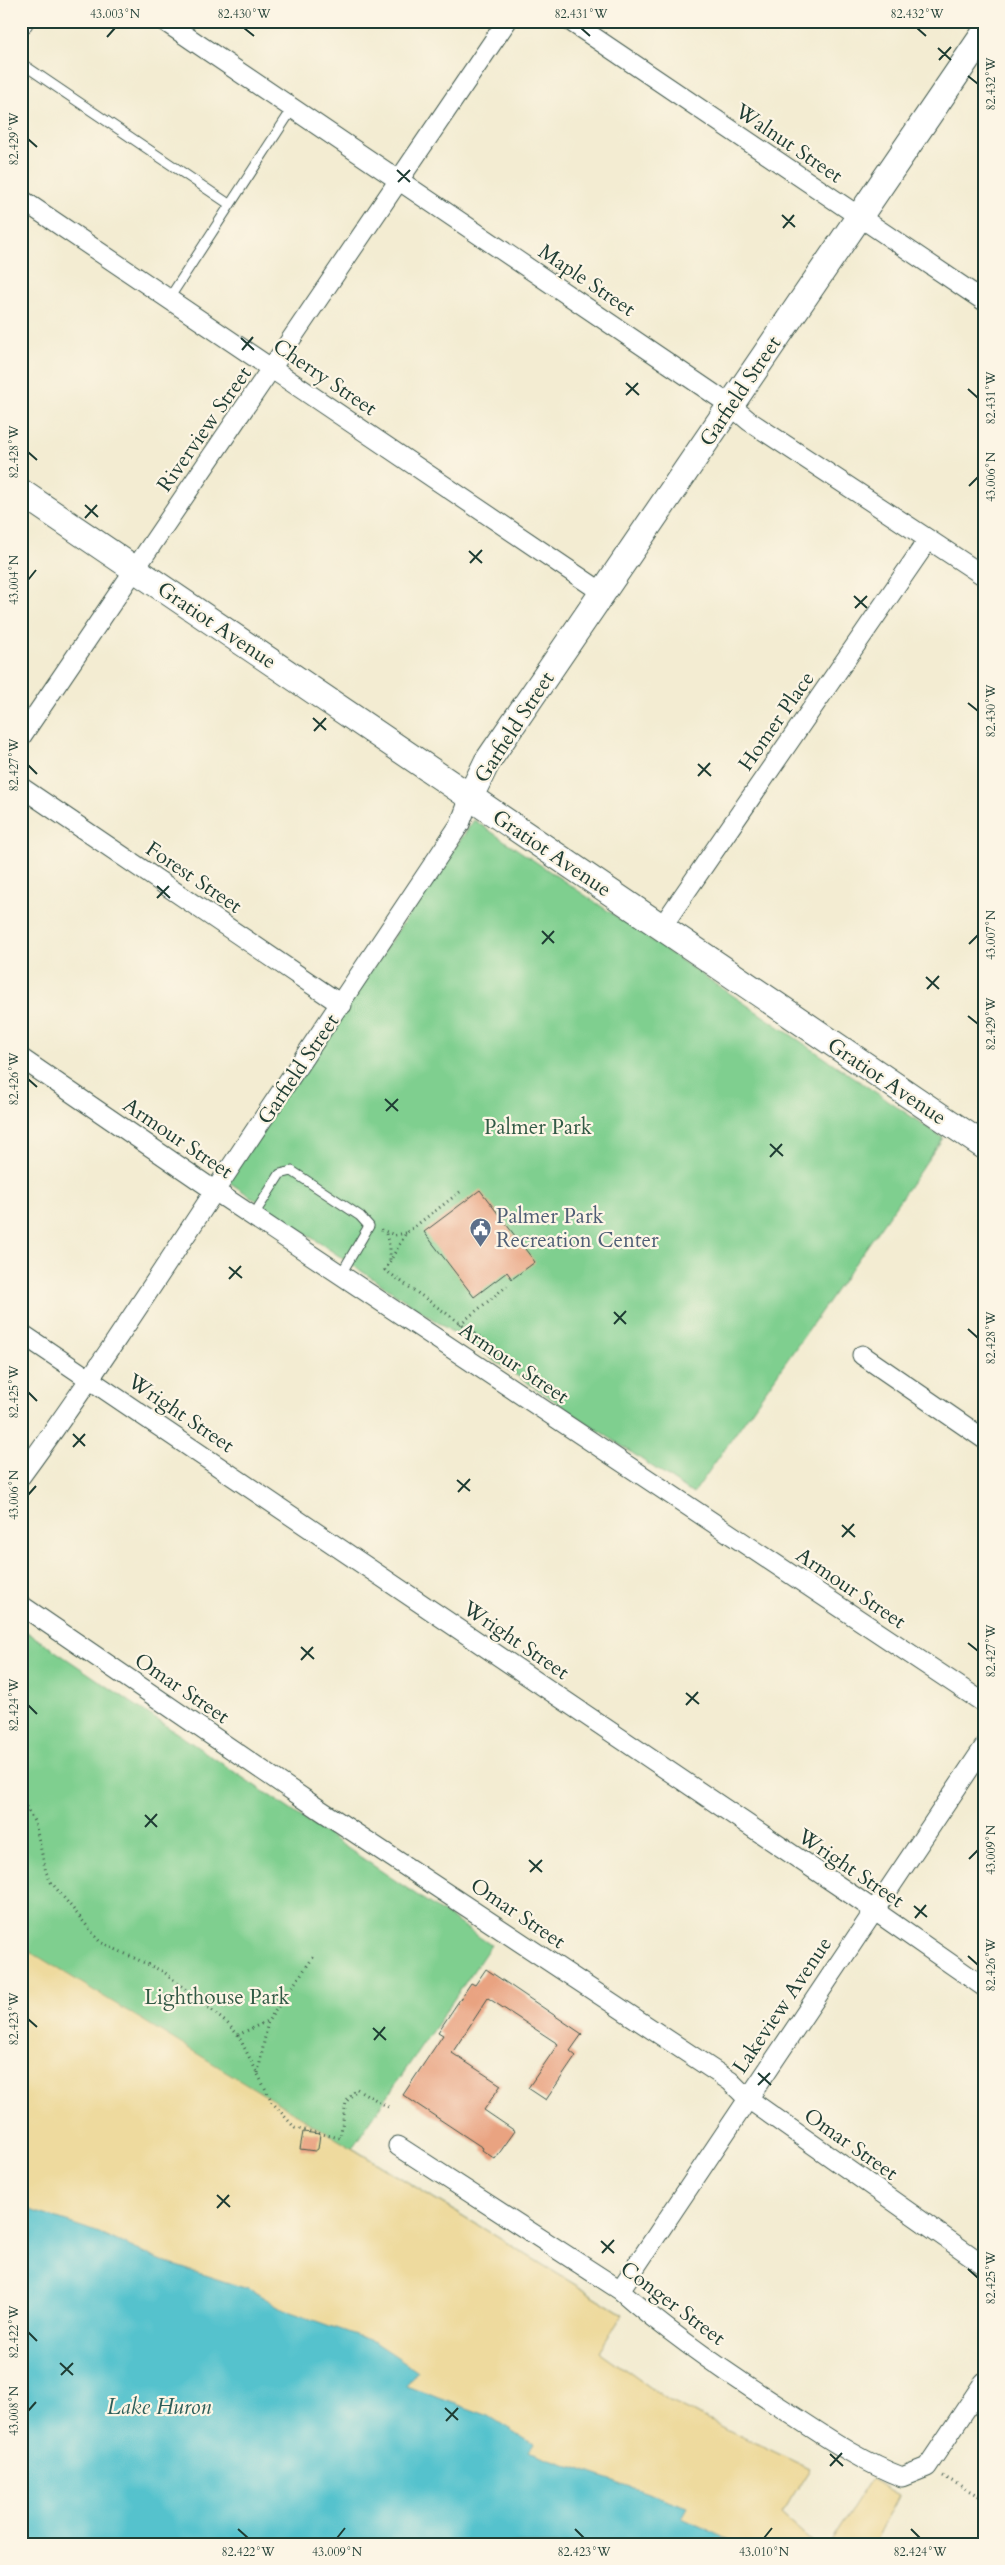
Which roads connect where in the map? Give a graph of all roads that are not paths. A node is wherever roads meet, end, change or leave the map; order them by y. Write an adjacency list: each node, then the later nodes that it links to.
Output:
1 (24, 21): 5 (street)
2 (164, 21): 8 (street, Maple Street)
3 (507, 21): 9 (street, Riverview Street)
4 (570, 21): 12 (street, Walnut Street)
5 (21, 26)
6 (984, 34): 12 (street, Garfield Street)
7 (21, 63): 11 (lane)
8 (293, 108): 9 (street, Maple Street); 11 (lane)
9 (400, 180): 15 (street, Riverview Street); 16 (street, Maple Street)
10 (21, 199): 13 (street, Cherry Street)
11 (229, 204): 13 (lane)
12 (860, 218): 14 (street, Walnut Street); 16 (street, Garfield Street)
13 (168, 300): 15 (street, Cherry Street)
14 (984, 301)
15 (272, 369): 19 (street, Riverview Street); 21 (street, Cherry Street)
16 (730, 405): 18 (street, Maple Street); 21 (street, Garfield Street)
17 (21, 492): 19 (street, Gratiot Avenue)
18 (928, 540): 20 (street, Maple Street); 25 (street, Homer Place)
19 (135, 569): 22 (street, Riverview Street); 24 (street, Gratiot Avenue)
20 (984, 576)
21 (603, 593): 24 (street, Garfield Street)
22 (21, 738)
23 (21, 787): 26 (street, Forest Street)
24 (470, 797): 25 (street, Gratiot Avenue); 26 (street, Garfield Street)
25 (661, 928): 28 (street, Gratiot Avenue)
26 (342, 1004): 29 (street, Garfield Street)
27 (21, 1058): 29 (street, Armour Street)
28 (984, 1146)
29 (215, 1191): 30 (street, Armour Street); 34 (street, Garfield Street)
30 (253, 1216): 31 (street, Armour Street); 31 (lane)
31 (341, 1274): 38 (street, Armour Street)
32 (21, 1333): 34 (street, Wright Street)
33 (862, 1355): 35 (street)
34 (91, 1380): 36 (street, Garfield Street); 40 (street, Wright Street)
35 (984, 1439)
36 (21, 1476)
37 (21, 1606): 42 (street, Omar Street)
38 (984, 1703)
39 (984, 1747): 40 (street, Lakeview Avenue)
40 (873, 1911): 41 (street, Wright Street); 42 (street, Lakeview Avenue)
41 (984, 1987)
42 (747, 2098): 44 (street, Omar Street); 45 (street, Lakeview Avenue)
43 (398, 2146): 45 (street, Conger Street)
44 (984, 2266)
45 (620, 2290): 46 (street, Conger Street)
46 (984, 2382)

